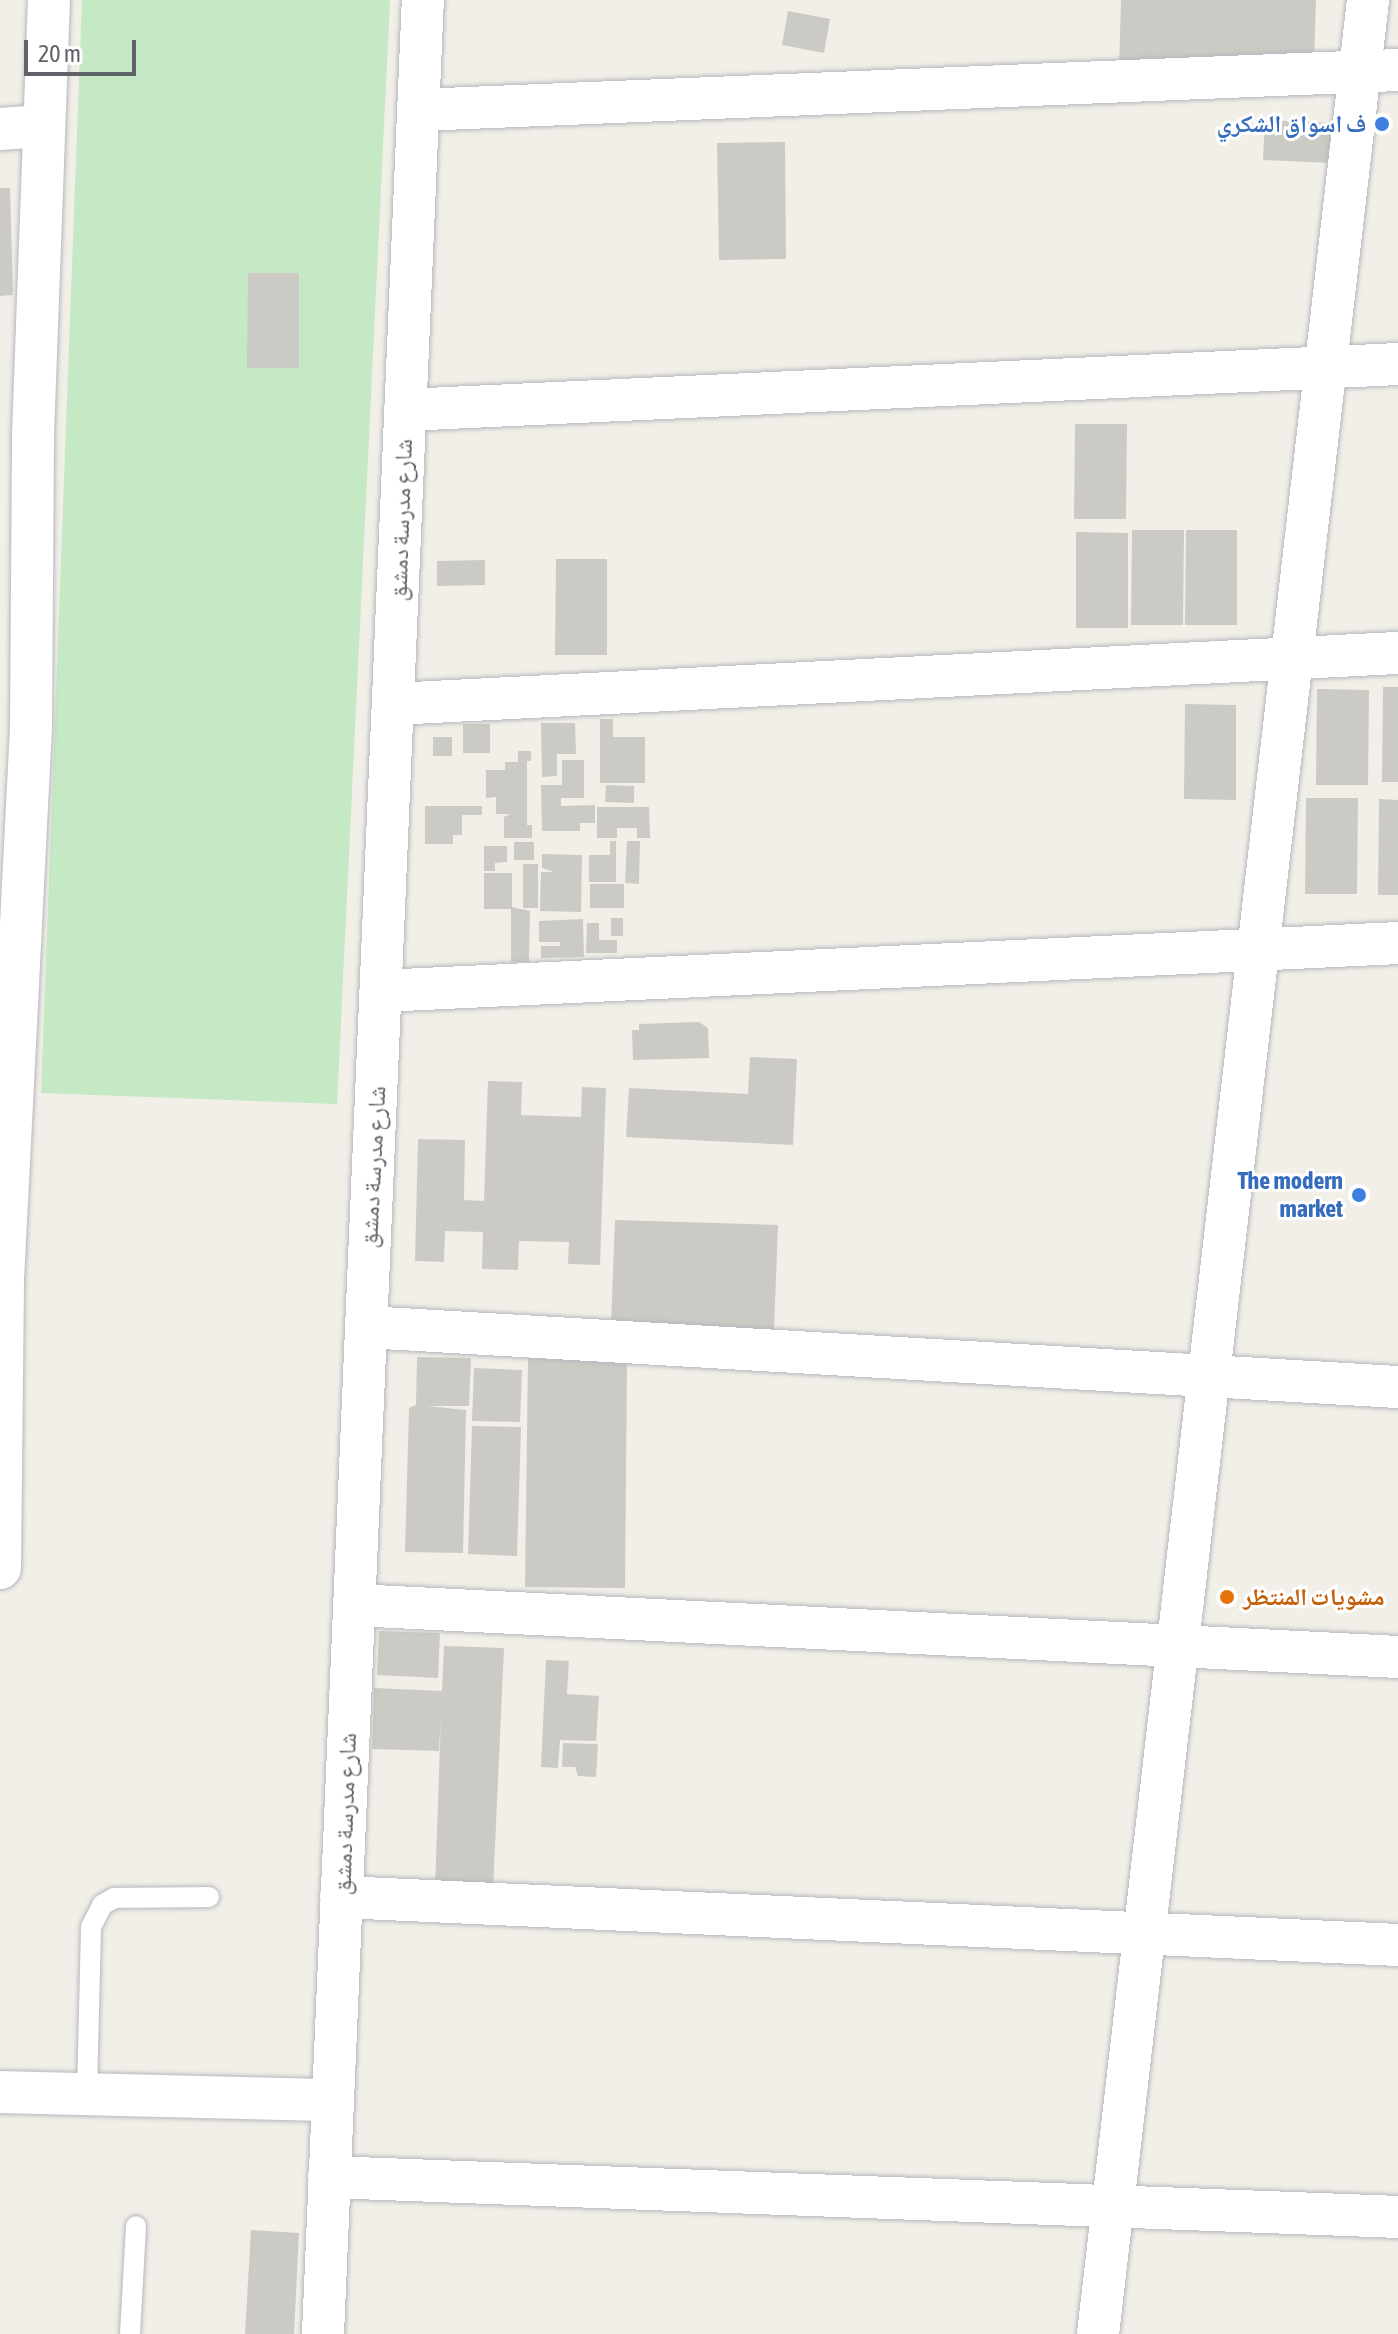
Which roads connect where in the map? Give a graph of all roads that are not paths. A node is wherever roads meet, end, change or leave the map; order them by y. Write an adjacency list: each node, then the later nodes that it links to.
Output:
1 (49, 0): 6 (street)
2 (423, 0): 5 (street, شارع مدرسة دمشق)
3 (1368, 0): 4 (street)
4 (1379, 70): 5 (street); 9 (street)
5 (419, 110): 10 (street, شارع مدرسة دمشق)
6 (43, 126): 7 (street); 11 (street)
7 (0, 129)
8 (1398, 364): 9 (street)
9 (1326, 367): 10 (street); 13 (street)
10 (405, 410): 14 (street, شارع مدرسة دمشق)
11 (16, 436): 15 (street)
12 (1398, 653): 13 (street)
13 (1292, 658): 14 (street); 17 (street)
14 (393, 704): 18 (street, شارع مدرسة دمشق)
15 (15, 728): 19 (street)
16 (1398, 943): 17 (street)
17 (1258, 949): 18 (street); 21 (street)
18 (381, 991): 20 (street, شارع مدرسة دمشق)
19 (2, 1280): 23 (street)
20 (366, 1327): 21 (street); 24 (street, شارع مدرسة دمشق)
21 (1209, 1376): 22 (street); 25 (street)
22 (1398, 1387)
23 (0, 1568)
24 (354, 1605): 25 (street); 28 (street, شارع مدرسة دمشق)
25 (1178, 1644): 26 (street); 29 (street)
26 (1398, 1657)
27 (209, 1897): 32 (lane)
28 (341, 1897): 29 (street); 33 (street, شارع مدرسة دمشق)
29 (1145, 1930): 30 (street); 35 (street)
30 (1398, 1945)
31 (0, 2092): 32 (street)
32 (87, 2092): 33 (street)
33 (333, 2100): 34 (street, شارع مدرسة دمشق)
34 (329, 2177): 35 (street); 39 (street, شارع مدرسة دمشق)
35 (1113, 2204): 36 (street); 40 (street)
36 (1398, 2217)
37 (136, 2226): 38 (lane)
38 (130, 2334)
39 (323, 2334)
40 (1098, 2334)

